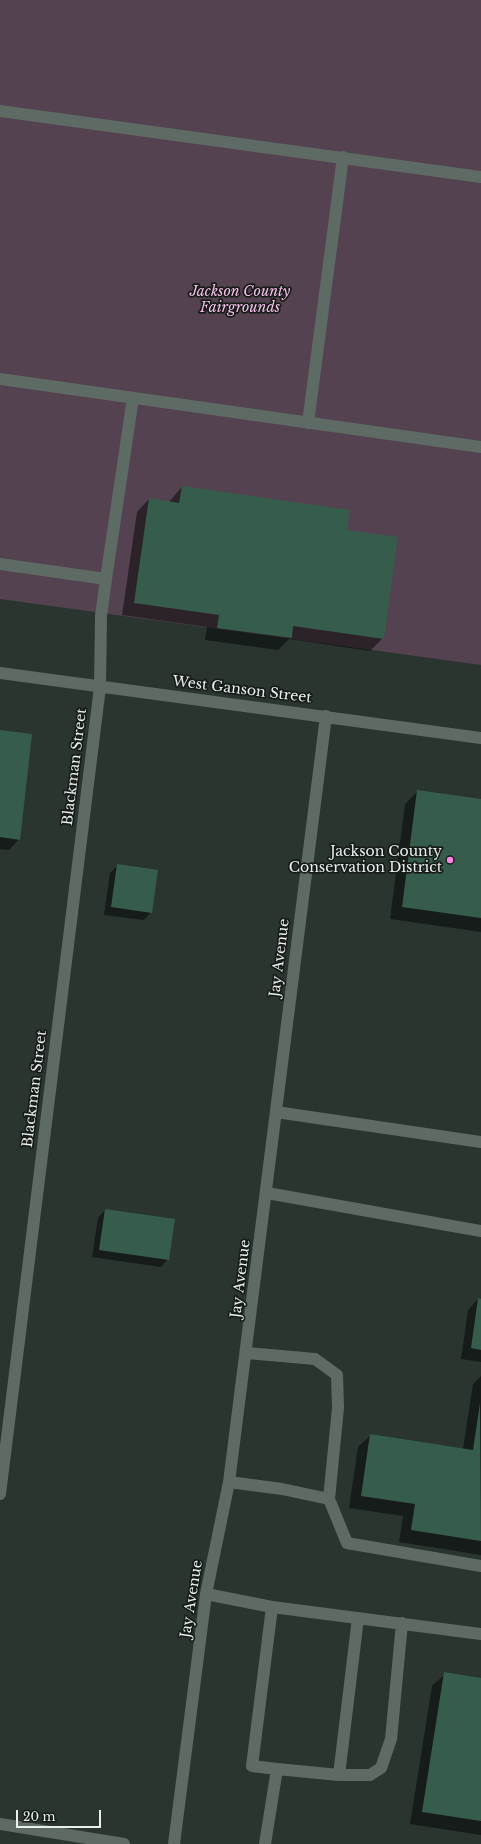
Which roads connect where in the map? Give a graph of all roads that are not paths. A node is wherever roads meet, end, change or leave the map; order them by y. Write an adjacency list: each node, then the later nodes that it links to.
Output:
1 (0, 110): 2 (street)
2 (343, 157): 3 (street); 6 (street)
3 (481, 177)
4 (0, 379): 5 (street)
5 (132, 398): 6 (street); 9 (street, Blackman Street)
6 (308, 423): 7 (street)
7 (481, 447)
8 (0, 564): 9 (street)
9 (106, 579): 11 (street, Blackman Street)
10 (0, 673): 11 (street, West Ganson Street)
11 (100, 687): 12 (street, West Ganson Street); 20 (street, Blackman Street)
12 (326, 716): 13 (street, West Ganson Street); 14 (street, Jay Avenue)
13 (481, 738)
14 (276, 1112): 15 (street); 16 (street, Jay Avenue)
15 (481, 1142)
16 (267, 1193): 17 (street); 18 (street, Jay Avenue)
17 (481, 1230)
18 (247, 1353): 19 (street, Jay Avenue); 21 (street)
19 (230, 1482): 21 (street); 23 (street, Jay Avenue)
20 (0, 1494)
21 (329, 1499): 22 (street)
22 (481, 1566)
23 (206, 1594): 24 (street); 32 (street, Jay Avenue)
24 (272, 1607): 25 (street); 28 (street)
25 (358, 1618): 26 (street); 29 (street)
26 (402, 1624): 27 (street); 29 (street)
27 (481, 1634)
28 (277, 1769): 29 (street); 33 (street)
29 (339, 1775)
30 (0, 1824): 31 (street)
31 (124, 1844)
32 (174, 1844)
33 (265, 1844)

